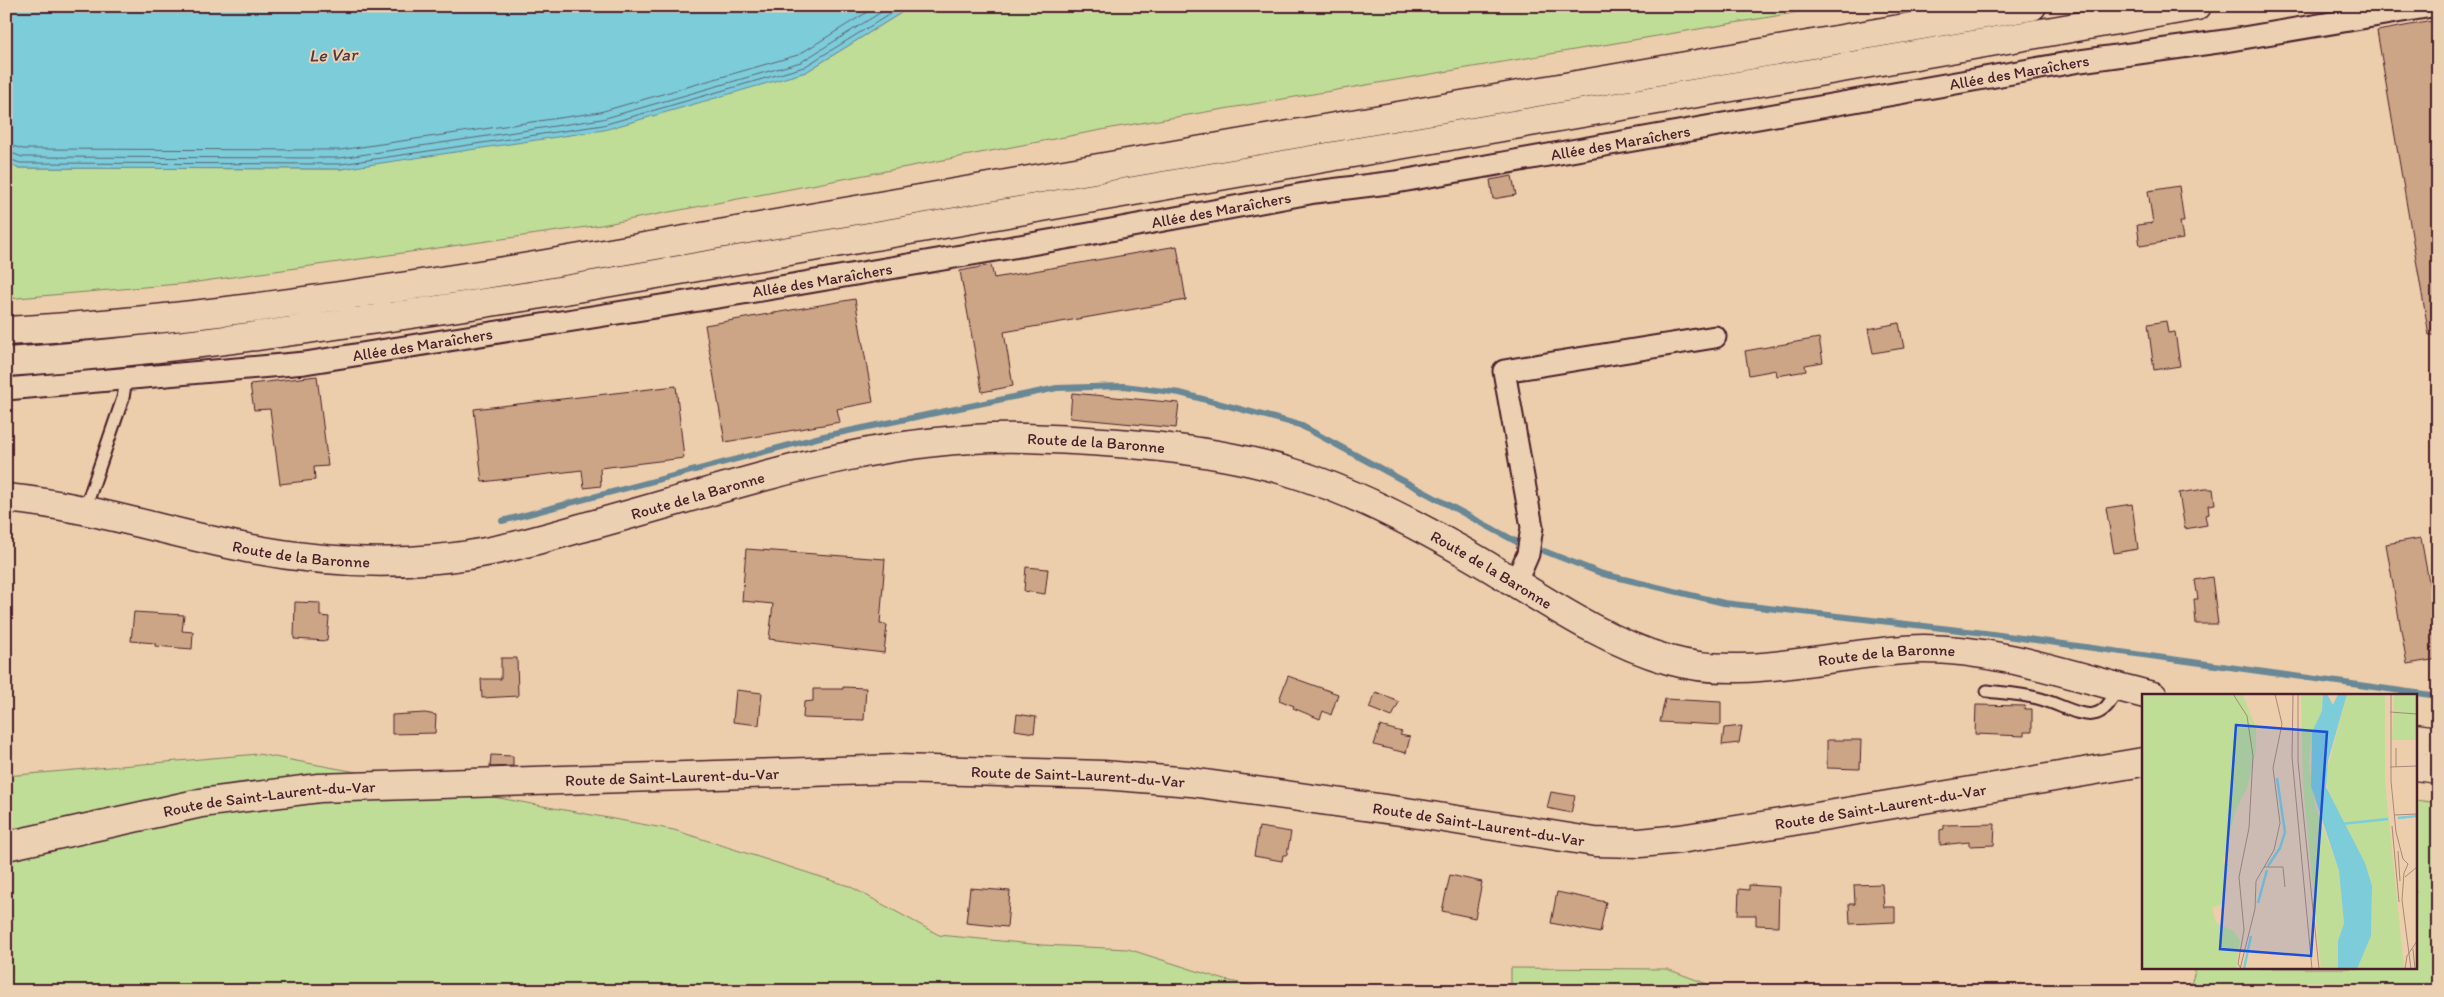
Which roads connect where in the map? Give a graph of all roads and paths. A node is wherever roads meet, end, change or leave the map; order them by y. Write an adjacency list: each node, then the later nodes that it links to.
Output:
1 (2032, 6): 4 (main road)
2 (2197, 6): 6 (main road)
3 (2432, 6): 7 (street, Allée des Maraîchers)
4 (6, 331)
5 (1715, 337): 11 (street)
6 (6, 362)
7 (126, 379): 8 (street, Allée des Maraîchers); 10 (lane)
8 (6, 389)
9 (6, 498): 10 (main road, Route de la Baronne)
10 (85, 509): 11 (main road, Route de la Baronne)
11 (1515, 584): 12 (main road, Route de la Baronne)
12 (2117, 687): 13 (lane); 14 (main road, Route de la Baronne)
13 (1986, 691)
14 (2145, 694)
15 (2416, 738): 16 (main road)
16 (2438, 741)
17 (2142, 762): 20 (main road, Route de Saint-Laurent-du-Var)
18 (2416, 766): 19 (main road)
19 (2438, 769)
20 (6, 846)

